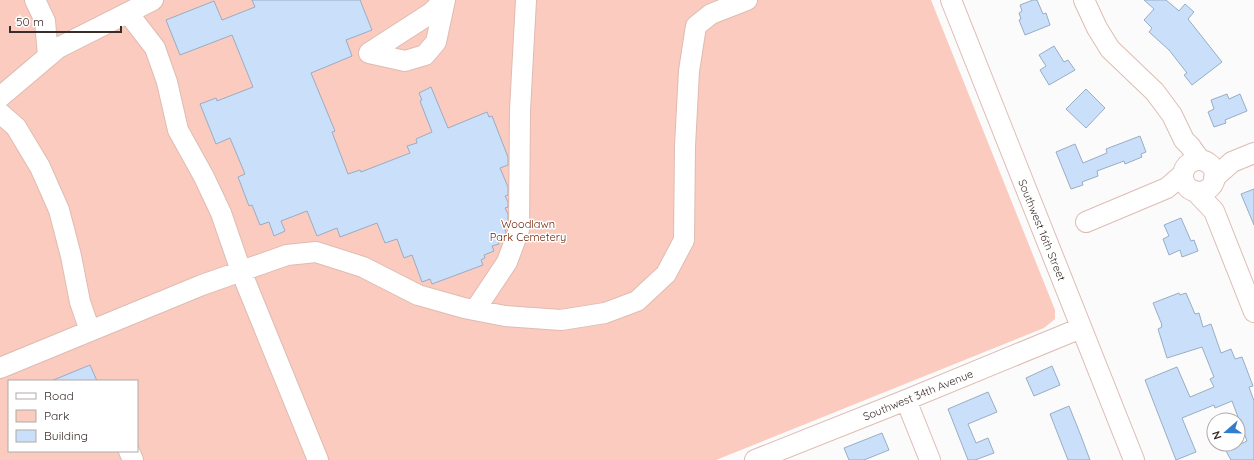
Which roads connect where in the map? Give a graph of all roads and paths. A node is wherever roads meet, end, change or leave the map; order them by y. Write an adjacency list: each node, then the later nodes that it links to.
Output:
1 (35, 0): 9 (street)
2 (153, 0): 8 (street)
3 (526, 0): 18 (street)
4 (747, 0): 7 (street)
5 (951, 0): 19 (street, Southwest 16th Street)
6 (1084, 0): 14 (street)
7 (713, 7): 18 (street)
8 (128, 12): 9 (street); 16 (street)
9 (48, 56): 10 (street)
10 (7, 91): 12 (street)
11 (0, 113): 12 (street)
12 (16, 127): 20 (street)
13 (1254, 153): 14 (street)
14 (1198, 176): 15 (street); 17 (street)
15 (1086, 222)
16 (241, 271): 18 (street); 20 (street); 23 (street)
17 (1254, 309)
18 (475, 310)
19 (1081, 328): 22 (street, Southwest 34th Avenue); 26 (street, Southwest 16th Street)
20 (90, 331): 21 (street)
21 (0, 368)
22 (906, 400): 24 (street, Southwest 34th Avenue); 25 (street)
23 (318, 460)
24 (755, 460)
25 (930, 460)
26 (1134, 460)

